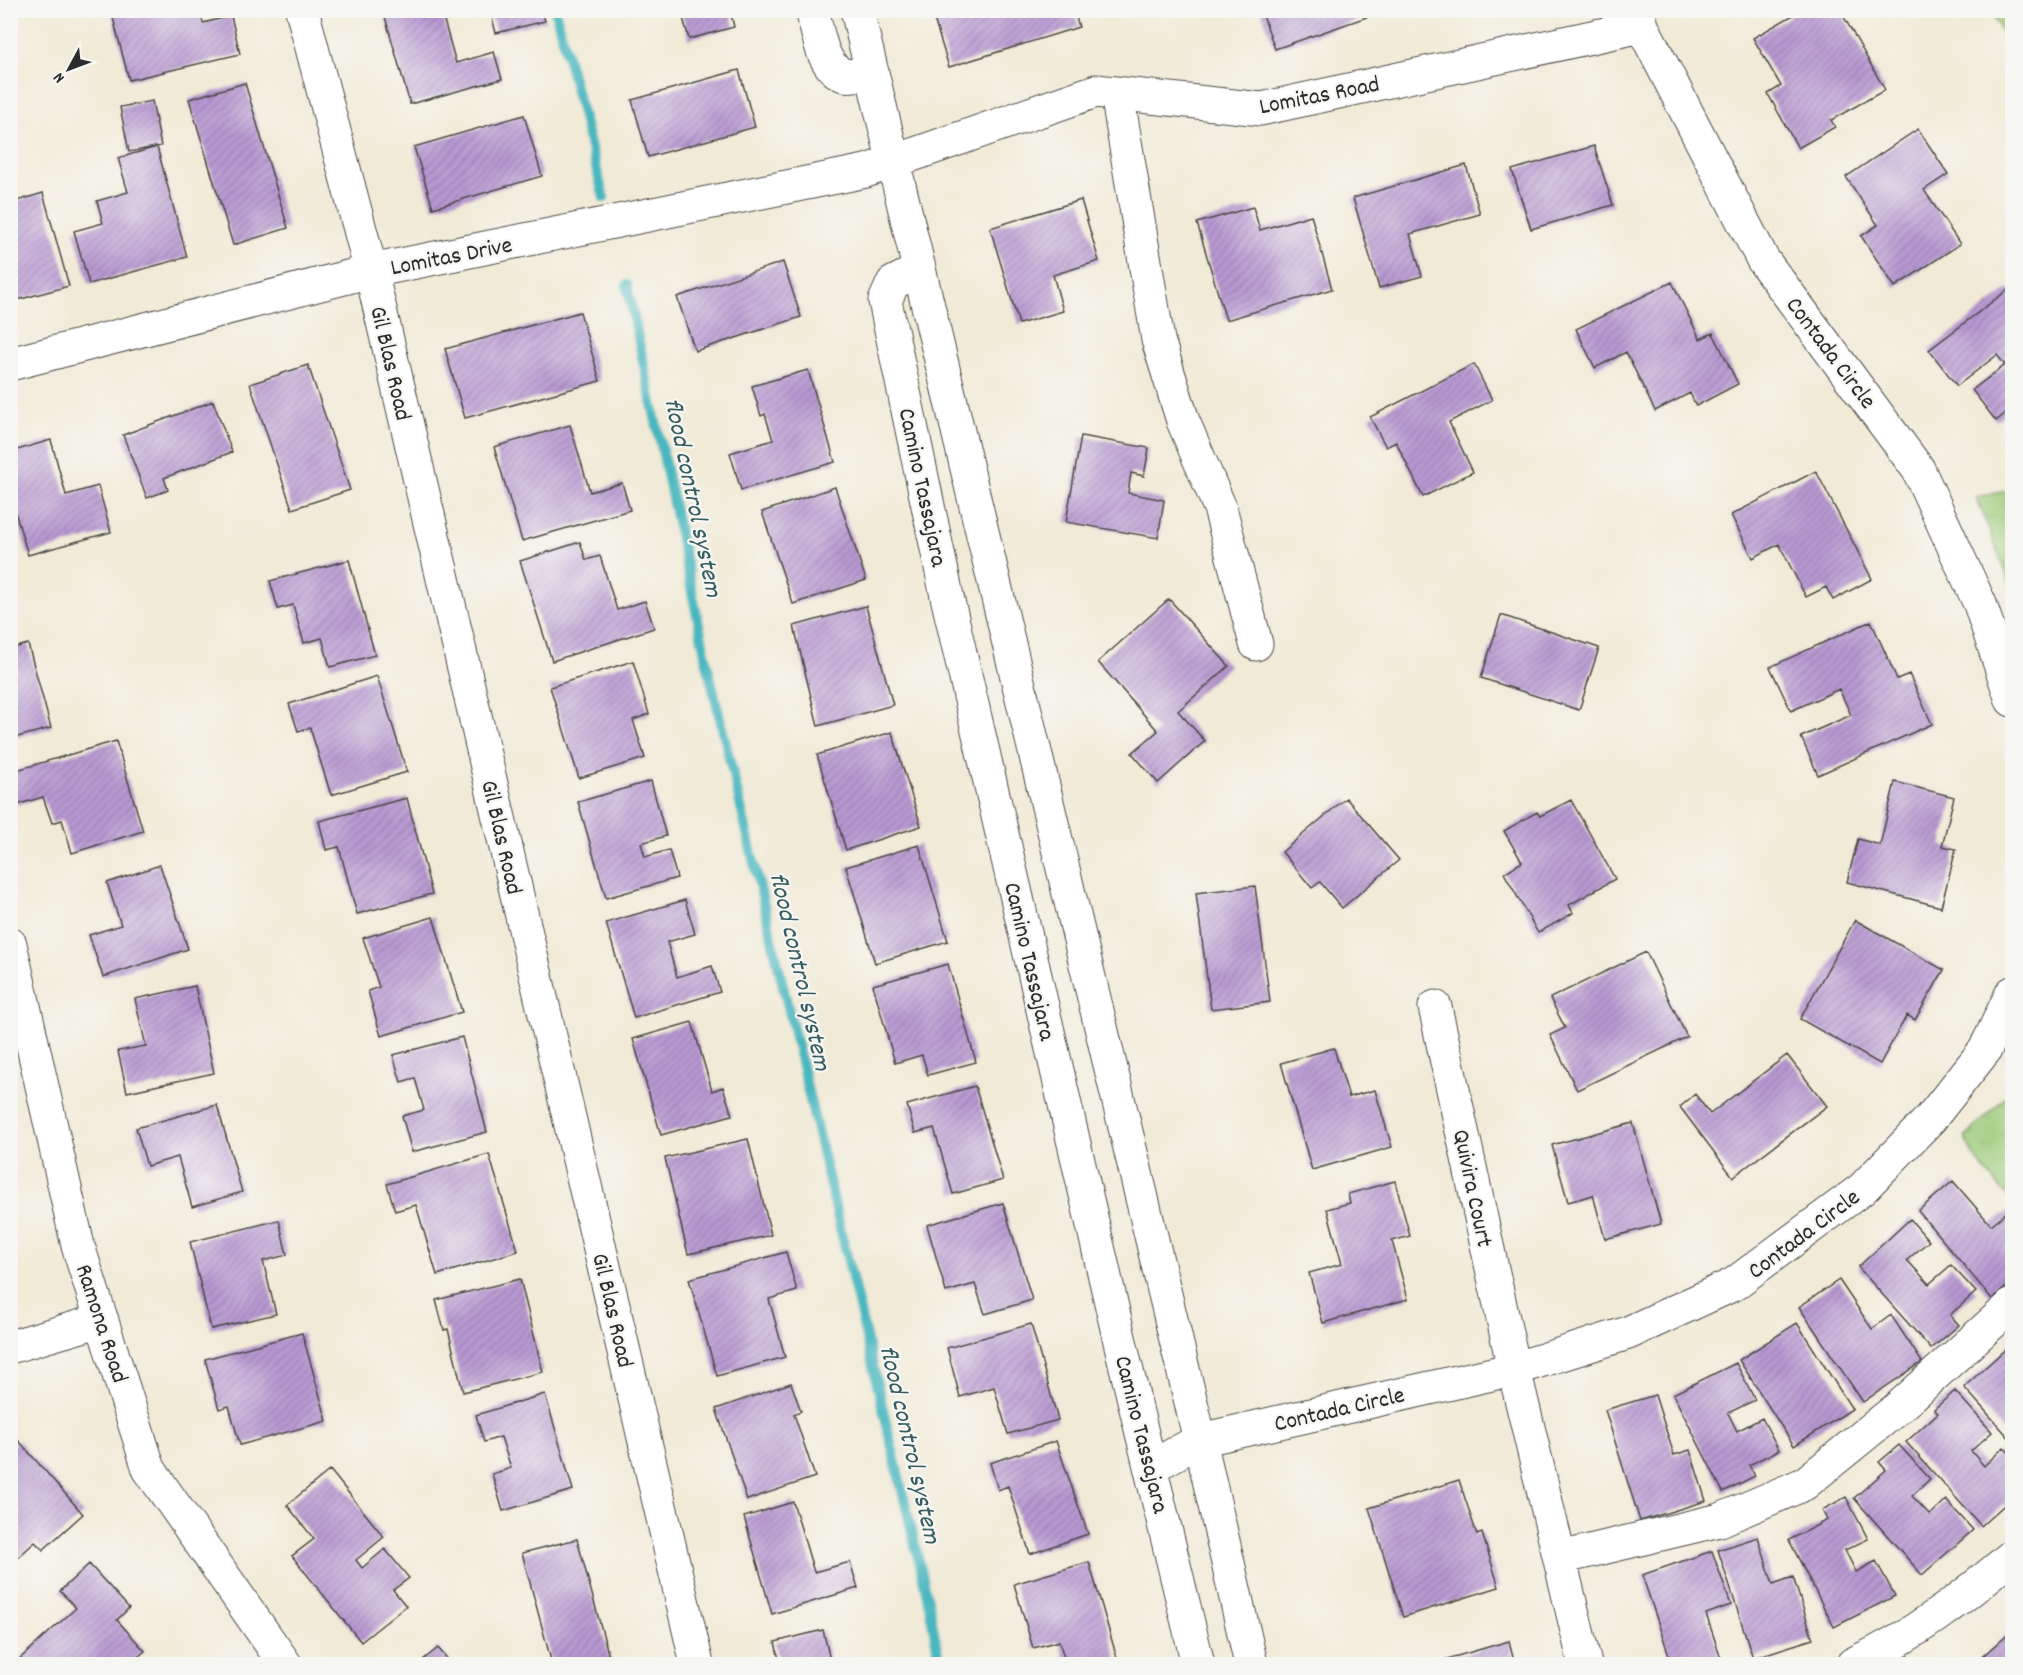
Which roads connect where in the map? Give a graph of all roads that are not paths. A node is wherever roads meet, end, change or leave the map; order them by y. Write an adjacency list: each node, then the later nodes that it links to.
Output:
1 (302, 10): 9 (street, Gil Blas Road)
2 (812, 10): 5 (street)
3 (858, 10): 5 (street, Camino Tassajara)
4 (1640, 18): 6 (street, Lomitas Road); 12 (street, Contada Circle)
5 (872, 72): 7 (street, Camino Tassajara)
6 (1117, 93): 7 (street, Lomitas Road); 11 (street)
7 (895, 163): 8 (street, Camino Tassajara); 9 (street, Lomitas Drive)
8 (919, 270): 20 (street, Camino Tassajara); 21 (street, Camino Tassajara)
9 (370, 271): 10 (street, Lomitas Drive); 25 (street, Gil Blas Road)
10 (10, 364)
11 (1256, 644)
12 (2013, 700)
13 (10, 944): 17 (street, Ramona Road)
14 (2013, 993): 19 (street, Contada Circle)
15 (1435, 1007): 19 (street, Quivira Court)
16 (2013, 1305): 23 (street)
17 (102, 1320): 18 (street); 24 (street, Ramona Road)
18 (10, 1347)
19 (1514, 1369): 20 (street, Contada Circle); 23 (street)
20 (1200, 1440): 21 (street, Contada Circle); 27 (street, Camino Tassajara)
21 (1151, 1463): 26 (street, Camino Tassajara)
22 (2013, 1556): 29 (street)
23 (1560, 1558): 28 (street)
24 (285, 1665)
25 (696, 1665)
26 (1198, 1665)
27 (1251, 1665)
28 (1584, 1665)
29 (1853, 1665)

